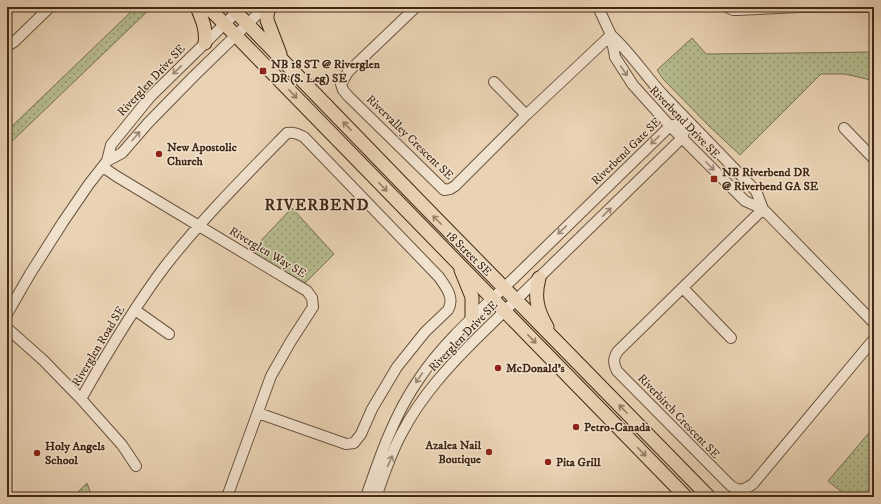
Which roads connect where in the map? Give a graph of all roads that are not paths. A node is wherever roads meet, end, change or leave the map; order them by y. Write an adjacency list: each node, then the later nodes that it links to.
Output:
1 (50, 7): 17 (street)
2 (197, 7): 16 (main road)
3 (208, 7): 12 (main road, 18 Street SE)
4 (266, 7): 13 (street, Riverglen Drive SE)
5 (269, 7): 18 (main road)
6 (416, 7): 20 (street, Rivervalley Crescent SE)
7 (598, 7): 14 (street, Riverbend Drive SE)
8 (727, 7): 9 (street)
9 (800, 7): 10 (street)
10 (867, 7)
11 (236, 9): 12 (street, Riverglen Drive SE); 13 (main road, 18 Street SE)
12 (224, 24): 15 (main road, 18 Street SE); 16 (street, Riverglen Drive SE)
13 (248, 24): 15 (street, Riverglen Drive SE); 18 (main road, 18 Street SE)
14 (611, 35): 20 (street, Rivervalley Crescent SE); 21 (street, Riverbend Drive SE); 22 (street, Riverbend Drive SE, one-way to 22)
15 (236, 36): 26 (street, Riverglen Drive SE, one-way to 15); 29 (main road, 18 Street SE, one-way to 29)
16 (204, 43): 26 (street, Riverglen Drive SE, one-way to 26)
17 (7, 46)
18 (284, 62): 31 (main road, 18 Street SE, one-way to 18)
19 (494, 82): 20 (street)
20 (526, 115)
21 (688, 121): 22 (street, Riverbend Gate SE); 24 (street); 27 (street, Riverbend Drive SE)
22 (670, 126): 24 (street, Riverbend Drive SE); 31 (street, Riverbend Gate SE, one-way to 31)
23 (844, 128): 25 (street)
24 (682, 138): 27 (street, Riverbend Drive SE, one-way to 27); 30 (street, one-way to 24)
25 (874, 159)
26 (105, 164): 28 (street, Riverglen Way SE); 37 (street, Riverglen Drive SE)
27 (763, 209): 32 (street, Riverbirch Crescent SE); 39 (street, Riverbend Drive SE)
28 (199, 225): 35 (street, Riverglen Road SE); 46 (street, Riverglen Way SE); 46 (street, Riverglen Road SE)
29 (459, 265): 33 (main road, 18 Street SE); 38 (main road)
30 (539, 278): 34 (street); 44 (main road)
31 (503, 288): 33 (street, Riverbend Gate SE); 34 (main road, 18 Street SE)
32 (683, 288): 42 (street); 43 (street, Riverbirch Crescent SE)
33 (492, 298): 36 (main road, 18 Street SE); 38 (street, Riverglen Drive SE)
34 (516, 300): 36 (street, Riverglen Drive SE); 44 (main road, 18 Street SE)
35 (135, 310): 41 (street); 45 (street, Riverglen Road SE)
36 (504, 311): 50 (street, Riverglen Drive SE, one-way to 36); 51 (main road, 18 Street SE, one-way to 51)
37 (7, 314)
38 (472, 317): 49 (street, Riverglen Drive SE, one-way to 49)
39 (874, 323)
40 (7, 328): 45 (street, Riverglen Road SE)
41 (169, 334)
42 (731, 338)
43 (874, 338)
44 (554, 339): 52 (main road, 18 Street SE, one-way to 44)
45 (81, 399): 47 (street)
46 (258, 413): 48 (street, Riverglen Way SE)
47 (136, 466)
48 (227, 497)
49 (366, 497)
50 (376, 497)
51 (686, 497)
52 (709, 497)

